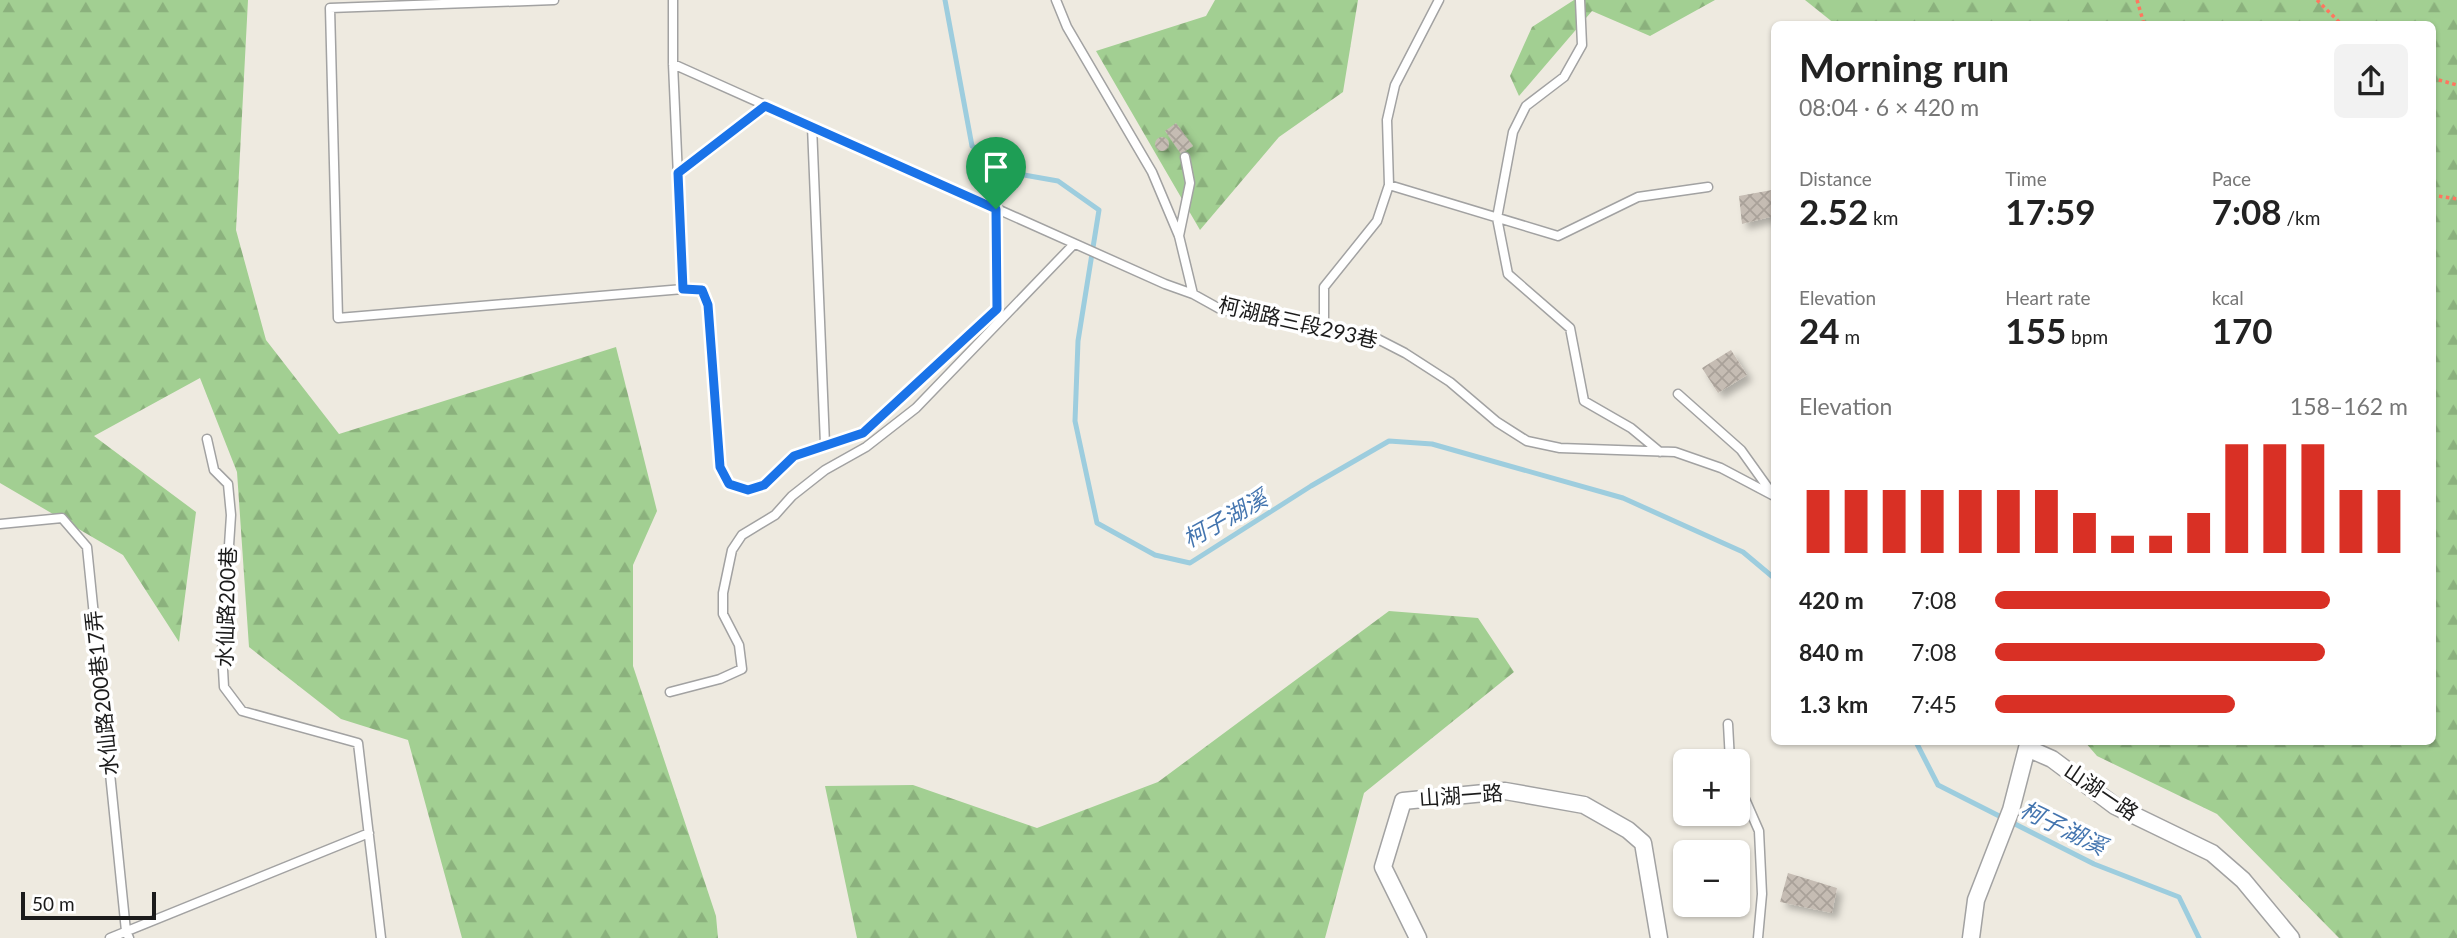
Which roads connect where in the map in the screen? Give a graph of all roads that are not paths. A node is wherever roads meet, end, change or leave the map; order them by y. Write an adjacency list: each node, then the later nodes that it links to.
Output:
1 (554, 0): 17 (lane)
2 (673, 0): 6 (lane)
3 (1056, 0): 15 (lane, 柯湖路三段293巷)
4 (1439, 0): 11 (lane)
5 (1580, 0): 14 (lane)
6 (673, 64): 7 (lane); 10 (lane)
7 (765, 106): 8 (lane); 10 (lane)
8 (812, 126): 13 (lane); 22 (lane)
9 (1185, 157): 15 (lane)
10 (678, 173): 17 (lane)
11 (1389, 185): 14 (lane); 19 (lane)
12 (1708, 187): 14 (lane)
13 (996, 209): 16 (lane); 22 (lane)
14 (1497, 218): 23 (lane)
15 (1180, 236): 18 (lane, 柯湖路三段293巷)
16 (1074, 243): 18 (lane); 27 (lane)
17 (683, 289): 22 (lane)
18 (1193, 294): 19 (lane, 柯湖路三段293巷)
19 (1324, 327): 23 (lane, 柯湖路三段293巷)
20 (1678, 394): 24 (lane)
21 (207, 439): 32 (lane, 水仙路200巷)
22 (825, 444)
23 (1660, 452): 25 (lane, 柯湖路三段293巷)
24 (1771, 491)
25 (1771, 493)
26 (0, 524): 33 (lane, 水仙路200巷17弄)
27 (670, 692)
28 (1728, 724): 30 (lane)
29 (2025, 745): 39 (street, 山湖一路); 40 (street, 山湖一路)
30 (1729, 749)
31 (1750, 810): 38 (lane)
32 (369, 833): 33 (lane); 35 (lane, 水仙路200巷)
33 (127, 934): 34 (lane)
34 (110, 938)
35 (381, 938)
36 (1418, 938): 37 (street, 山湖一路)
37 (1659, 938)
38 (1758, 938)
39 (1971, 938)
40 (2291, 938)

